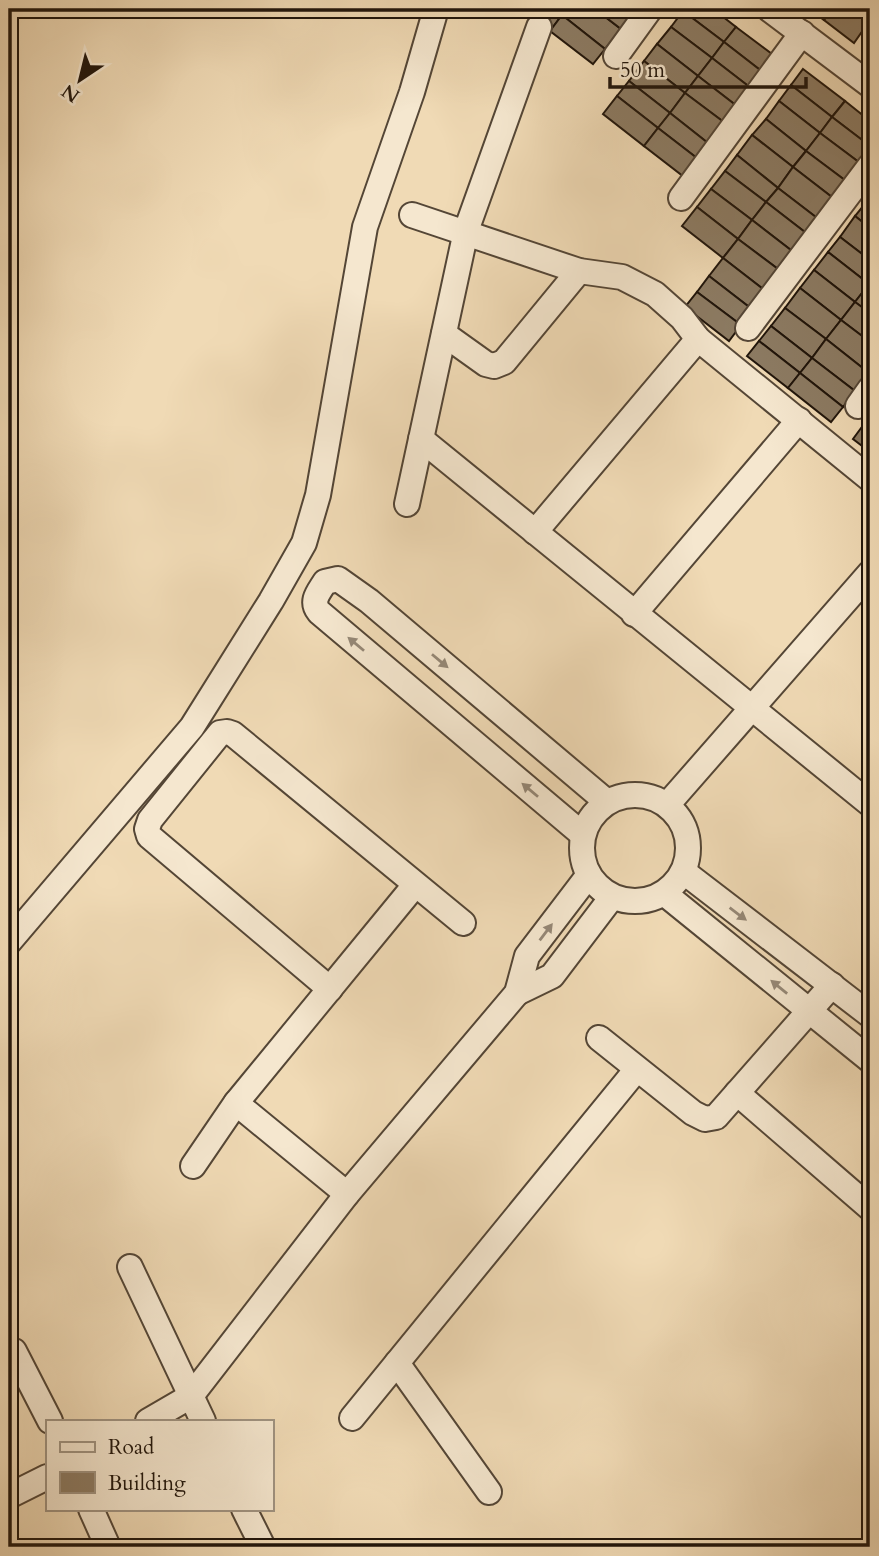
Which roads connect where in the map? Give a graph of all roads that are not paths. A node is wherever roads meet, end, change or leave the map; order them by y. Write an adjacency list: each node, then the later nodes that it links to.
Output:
1 (436, 9): 34 (street)
2 (650, 9): 6 (street)
3 (769, 9): 5 (street)
4 (539, 27): 11 (street)
5 (802, 33): 7 (street); 9 (street)
6 (616, 56)
7 (867, 76)
8 (870, 166): 13 (street)
9 (681, 198)
10 (412, 215): 11 (street)
11 (466, 231): 12 (street); 14 (street)
12 (579, 271): 14 (street); 15 (street)
13 (748, 328)
14 (443, 334): 17 (street)
15 (698, 339): 16 (street); 20 (street)
16 (799, 420): 18 (street); 22 (street)
17 (421, 439): 19 (street); 20 (street)
18 (870, 479)
19 (407, 504)
20 (535, 532): 22 (street)
21 (870, 573): 23 (street)
22 (635, 614): 23 (street)
23 (750, 708): 25 (street); 26 (street)
24 (607, 802): 26 (street); 27 (street); 27 (street, one-way to 24)
25 (870, 804)
26 (667, 805): 28 (street)
27 (582, 834): 29 (street)
28 (684, 872): 31 (street); 35 (street, one-way to 35)
29 (588, 876): 32 (street); 37 (street, one-way to 29)
30 (415, 886): 33 (street); 36 (street); 36 (street)
31 (665, 894): 32 (street); 38 (street, one-way to 31)
32 (612, 897): 37 (street)
33 (463, 923)
34 (9, 942)
35 (832, 985): 38 (street); 39 (street)
36 (330, 989): 44 (street)
37 (517, 993): 46 (street)
38 (810, 1011): 41 (street); 43 (street)
39 (870, 1016)
40 (599, 1038): 42 (street)
41 (870, 1060)
42 (638, 1069): 43 (street); 50 (street)
43 (737, 1093): 47 (street)
44 (236, 1103): 45 (street); 46 (street)
45 (193, 1166)
46 (347, 1194): 51 (street)
47 (870, 1208)
48 (130, 1268): 51 (street)
49 (14, 1351): 53 (street)
50 (397, 1363): 52 (street); 57 (street)
51 (191, 1396): 54 (street); 55 (street)
52 (352, 1418)
53 (49, 1420)
54 (150, 1420)
55 (203, 1420)
56 (46, 1478): 58 (street)
57 (489, 1492)
58 (9, 1496)
59 (91, 1510): 61 (street)
60 (244, 1510): 62 (street)
61 (108, 1547)
62 (263, 1547)

